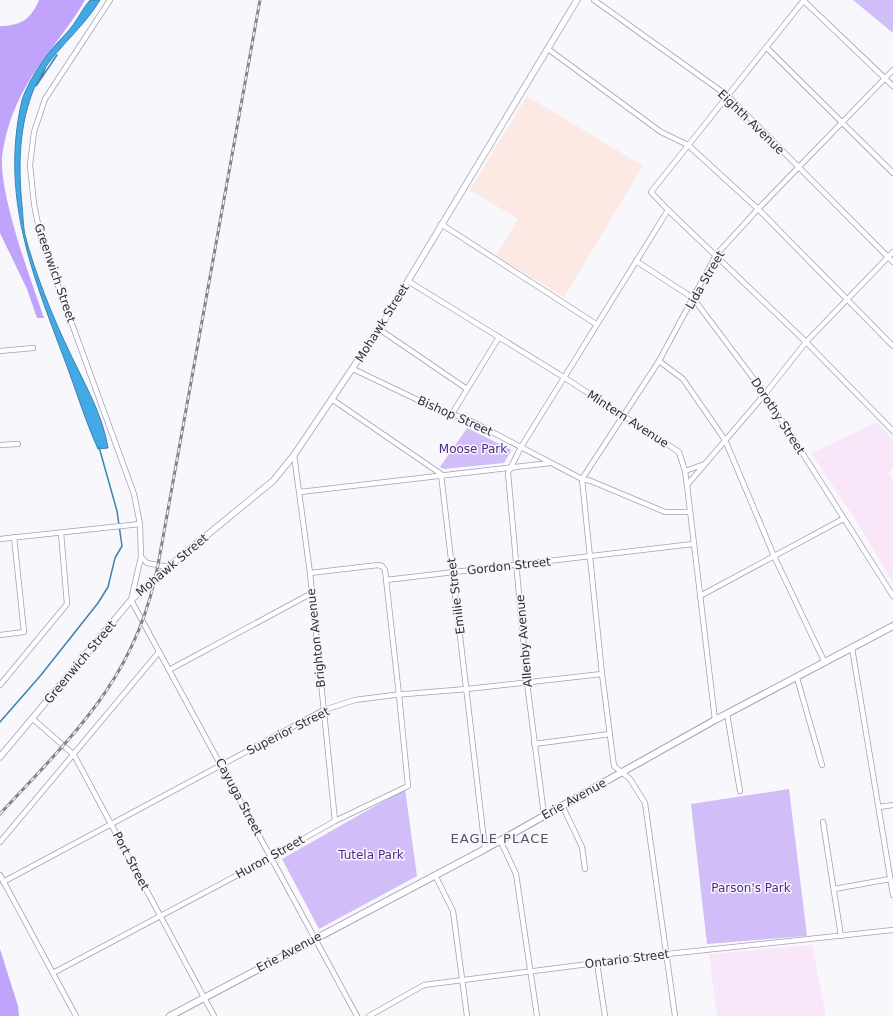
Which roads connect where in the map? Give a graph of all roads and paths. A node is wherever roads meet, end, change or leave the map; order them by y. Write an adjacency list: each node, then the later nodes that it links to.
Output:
1 (110, 0): 57 (street, Greenwich Street)
2 (577, 0): 5 (street, Mohawk Street)
3 (594, 0): 10 (street, Eighth Avenue)
4 (804, 0): 6 (street); 8 (street)
5 (548, 48): 12 (street); 17 (street, Mohawk Street)
6 (767, 48): 10 (street); 11 (street)
7 (893, 70): 8 (street, Lida Street)
8 (884, 78): 9 (street); 11 (street, Lida Street)
9 (893, 86)
10 (728, 96): 12 (street); 13 (street, Eighth Avenue)
11 (842, 121): 13 (street, Lida Street); 14 (street)
12 (688, 145): 15 (street); 16 (street)
13 (798, 168): 15 (street, Lida Street); 20 (street, Eighth Avenue)
14 (893, 173)
15 (758, 209): 19 (street, Lida Street); 25 (street)
16 (668, 210): 19 (street); 21 (street)
17 (441, 224): 23 (street, Mohawk Street); 26 (street)
18 (893, 252): 20 (street)
19 (716, 255): 24 (street, Lida Street); 29 (street)
20 (888, 257): 22 (street, Eighth Avenue); 25 (street)
21 (636, 261): 24 (street, Dorothy Street); 26 (street)
22 (893, 262)
23 (408, 281): 27 (street, Mohawk Street); 28 (street, Mintern Avenue)
24 (693, 298): 33 (street, Lida Street); 37 (street, Dorothy Street)
25 (847, 300): 29 (street); 30 (street)
26 (596, 324): 35 (street)
27 (379, 329): 34 (street, Mohawk Street); 36 (street)
28 (499, 337): 35 (street, Mintern Avenue); 36 (street)
29 (806, 342): 37 (street); 41 (street)
30 (893, 346)
31 (33, 348): 32 (street)
32 (0, 351)
33 (659, 361): 40 (street, Lida Street); 42 (street)
34 (352, 369): 38 (street, Mohawk Street); 39 (street, Bishop Street)
35 (565, 378): 40 (street, Mintern Avenue); 45 (street)
36 (468, 389): 39 (street)
37 (765, 394): 42 (street); 56 (street, Dorothy Street)
38 (333, 400): 46 (street, Mohawk Street); 51 (street)
39 (452, 414): 45 (street, Bishop Street)
40 (622, 415): 50 (street, Mintern Avenue); 52 (street, Lida Street)
41 (893, 431)
42 (726, 440): 48 (street); 63 (street)
43 (18, 444): 44 (street)
44 (0, 445)
45 (521, 447): 47 (street, Bishop Street); 49 (street)
46 (294, 455): 54 (street, Brighton Avenue); 66 (street, Mohawk Street)
47 (550, 462): 49 (street); 52 (street, Bishop Street)
48 (705, 464): 50 (street); 53 (street)
49 (511, 466): 51 (street); 65 (street, Allenby Avenue)
50 (685, 471): 53 (street, Mintern Avenue)
51 (441, 474): 54 (street); 67 (street, Emilie Street)
52 (582, 479): 55 (street, Bishop Street); 62 (street)
53 (687, 485): 55 (street, Mintern Avenue)
54 (300, 492): 68 (street, Brighton Avenue)
55 (690, 512): 61 (street, Mintern Avenue)
56 (843, 519): 63 (street); 72 (street, Dorothy Street)
57 (140, 524): 58 (street); 64 (street, Greenwich Street)
58 (62, 533): 59 (street); 83 (street)
59 (14, 537): 60 (street); 75 (street)
60 (0, 539)
61 (693, 544): 62 (street, Gordon Street); 71 (street, Mintern Avenue)
62 (588, 556): 65 (street, Gordon Street); 80 (street)
63 (774, 556): 71 (street); 78 (street)
64 (141, 557): 66 (street); 73 (street, Greenwich Street)
65 (517, 566): 67 (street, Gordon Street); 82 (street, Allenby Avenue)
66 (168, 567): 73 (street, Mohawk Street)
67 (453, 572): 69 (street, Gordon Street); 84 (street, Emilie Street)
68 (310, 573): 69 (street); 70 (street, Brighton Avenue)
69 (386, 580): 85 (street)
70 (312, 593): 79 (street); 86 (street, Brighton Avenue)
71 (700, 596): 89 (street, Mintern Avenue)
72 (893, 596)
73 (131, 600): 77 (street, Cayuga Street); 88 (street, Greenwich Street)
74 (893, 626): 76 (main road, Erie Avenue)
75 (0, 635)
76 (852, 648): 78 (main road, Erie Avenue); 100 (street)
77 (159, 652): 79 (street, Cayuga Street); 92 (street)
78 (824, 663): 81 (main road, Erie Avenue)
79 (169, 670): 94 (street, Cayuga Street)
80 (602, 674): 82 (street, Superior Street); 90 (street)
81 (797, 678): 87 (main road, Erie Avenue); 95 (street)
82 (527, 683): 84 (street, Superior Street); 91 (street, Allenby Avenue)
83 (0, 685)
84 (467, 689): 85 (street, Superior Street); 107 (street, Emilie Street)
85 (399, 694): 86 (street, Superior Street); 102 (street, Huron Street)
86 (324, 710): 94 (street, Superior Street); 102 (street, Brighton Avenue)
87 (727, 714): 89 (main road, Erie Avenue); 97 (street)
88 (33, 719): 92 (street, Port Street); 93 (street, Greenwich Street)
89 (715, 720): 96 (main road, Erie Avenue)
90 (610, 734): 91 (street); 96 (street)
91 (534, 744): 101 (street, Allenby Avenue)
92 (74, 754): 104 (street, Port Street); 106 (street)
93 (0, 758)
94 (222, 765): 104 (street, Superior Street); 108 (street, Cayuga Street)
95 (822, 765)
96 (621, 772): 99 (main road, Erie Avenue); 120 (street)
97 (740, 791)
98 (893, 804): 100 (street)
99 (562, 805): 101 (main road, Erie Avenue); 109 (street)
100 (879, 807): 112 (street)
101 (544, 815): 105 (main road, Erie Avenue)
102 (335, 821): 108 (street, Huron Street)
103 (823, 822): 114 (street)
104 (112, 824): 113 (street, Superior Street); 116 (street, Port Street)
105 (500, 840): 107 (main road, Erie Avenue); 122 (street)
106 (0, 842)
107 (484, 849): 111 (main road, Erie Avenue)
108 (271, 857): 116 (street, Huron Street); 119 (street, Cayuga Street)
109 (585, 868)
110 (0, 875): 113 (street)
111 (435, 876): 119 (main road, Erie Avenue); 124 (street)
112 (890, 879): 114 (street); 115 (street)
113 (4, 882): 123 (street)
114 (834, 889): 118 (street)
115 (893, 895)
116 (160, 916): 123 (street, Huron Street); 125 (street, Port Street)
117 (893, 930): 118 (street, Ontario Street)
118 (841, 936): 120 (street, Ontario Street)
119 (315, 938): 125 (main road, Erie Avenue); 129 (street, Cayuga Street)
120 (667, 954): 121 (street, Ontario Street); 134 (street)
121 (597, 963): 122 (street, Ontario Street); 133 (street)
122 (530, 971): 124 (street, Ontario Street); 132 (street)
123 (53, 973): 126 (street)
124 (462, 980): 130 (street, Ontario Street); 131 (street)
125 (204, 998): 127 (main road, Erie Avenue); 128 (street, Port Street)
126 (76, 1016)
127 (170, 1016)
128 (214, 1016)
129 (357, 1016)
130 (369, 1016)
131 (467, 1016)
132 (537, 1016)
133 (605, 1016)
134 (676, 1016)

